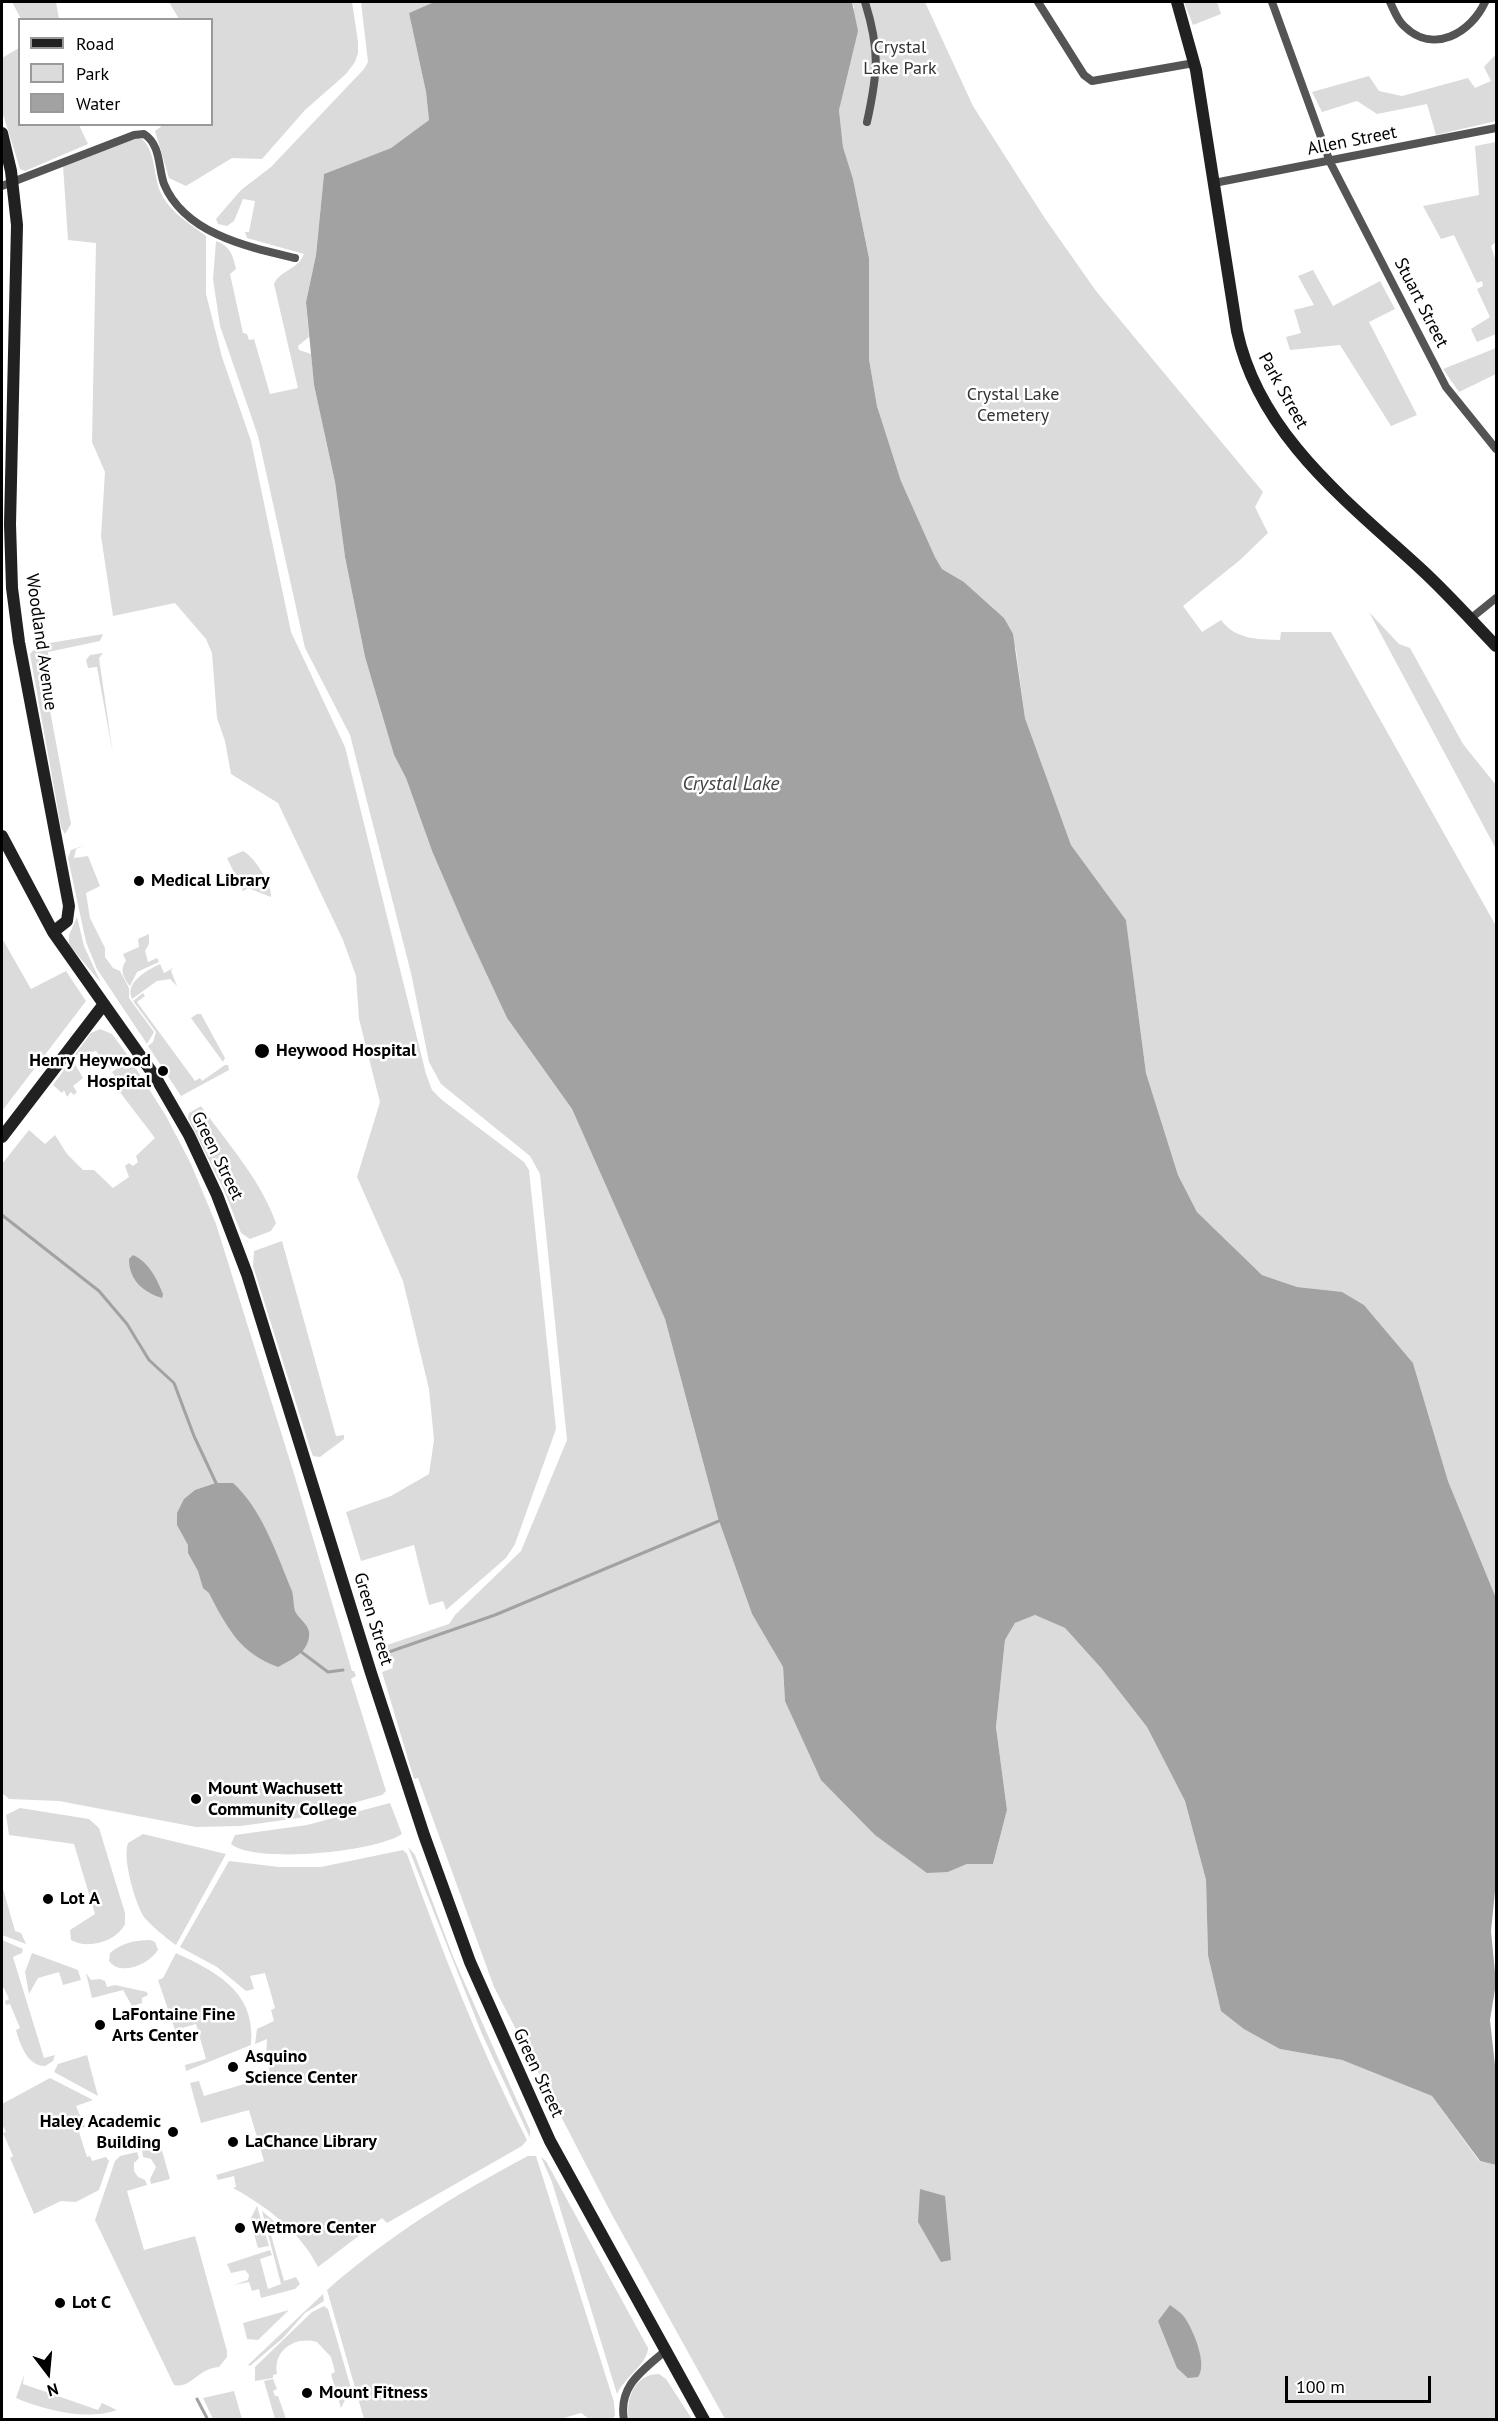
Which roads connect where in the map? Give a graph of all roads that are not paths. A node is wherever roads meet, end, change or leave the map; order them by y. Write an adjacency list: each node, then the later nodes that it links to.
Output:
1 (865, 2): 8 (street)
2 (1038, 2): 7 (street)
3 (1177, 2): 7 (street, Park Street)
4 (1272, 2): 11 (street, Stuart Street)
5 (1390, 2): 6 (street)
6 (1485, 2)
7 (1194, 63): 13 (street, Park Street)
8 (867, 122)
9 (1497, 128): 11 (street, Allen Street)
10 (2, 133): 12 (street, Woodland Avenue)
11 (1330, 162): 13 (street, Allen Street); 15 (street, Stuart Street)
12 (7, 183): 14 (street); 16 (street, Woodland Avenue)
13 (1214, 183): 18 (street, Park Street)
14 (295, 258)
15 (1497, 449)
16 (6, 489): 21 (street, Woodland Avenue)
17 (1497, 598): 18 (street)
18 (1470, 619): 19 (street, Park Street)
19 (1497, 646)
20 (2, 836): 21 (street, Green Street)
21 (53, 932): 22 (street, Green Street)
22 (104, 1004): 23 (street); 24 (street, Green Street)
23 (2, 1137)
24 (665, 2351): 25 (street); 26 (street, Green Street)
25 (624, 2420)
26 (704, 2420)

